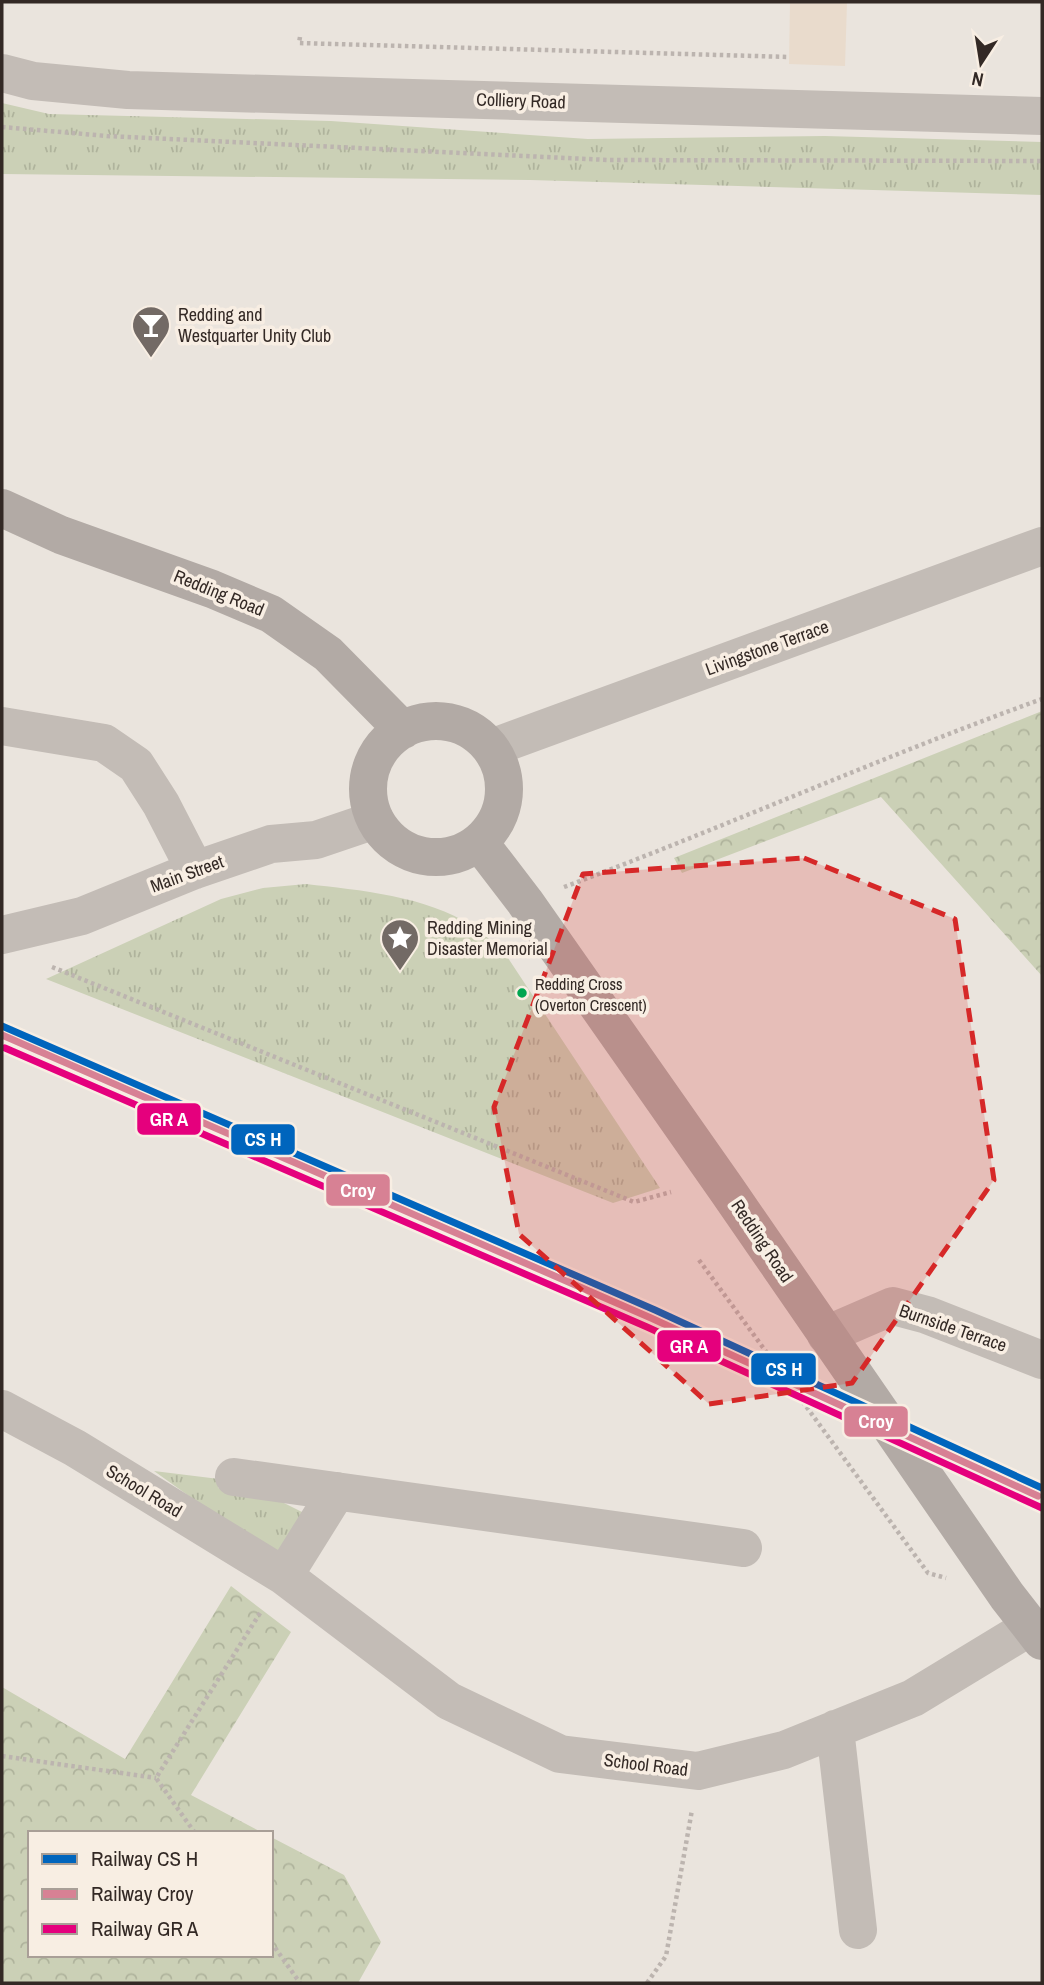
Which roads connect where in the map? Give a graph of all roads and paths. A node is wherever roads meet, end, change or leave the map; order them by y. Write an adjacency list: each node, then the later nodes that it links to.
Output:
1 (300, 37): 2 (path)
2 (789, 57)
3 (2, 73): 4 (street, Colliery Road)
4 (1042, 117)
5 (2, 127): 6 (path)
6 (1042, 161)
7 (2, 508): 11 (main road, Redding Road)
8 (1042, 546): 12 (street, Livingstone Terrace)
9 (1042, 699): 16 (path)
10 (2, 726): 15 (street)
11 (403, 730): 12 (main road); 13 (main road)
12 (491, 748): 14 (main road)
13 (375, 820): 14 (main road); 15 (street, Main Street)
14 (479, 842): 16 (main road, Redding Road)
15 (195, 870): 17 (street, Main Street)
16 (525, 902): 21 (main road, Redding Road)
17 (2, 935)
18 (52, 967): 19 (path)
19 (671, 1192)
20 (699, 1260): 27 (path)
21 (826, 1335): 22 (street, Burnside Terrace); 29 (main road, Redding Road)
22 (1042, 1360)
23 (2, 1409): 28 (street, School Road)
24 (234, 1477): 25 (street)
25 (337, 1491): 26 (street); 28 (street)
26 (743, 1548)
27 (928, 1573)
28 (284, 1576): 32 (street, School Road); 33 (path)
29 (1036, 1634): 30 (street, School Road)
30 (835, 1729): 32 (street, School Road); 35 (street)
31 (2, 1756): 33 (path)
32 (698, 1771): 38 (path)
33 (156, 1778): 34 (path)
34 (194, 1831)
35 (858, 1930)
36 (273, 1945): 37 (path)
37 (300, 1983)
38 (647, 1983)

